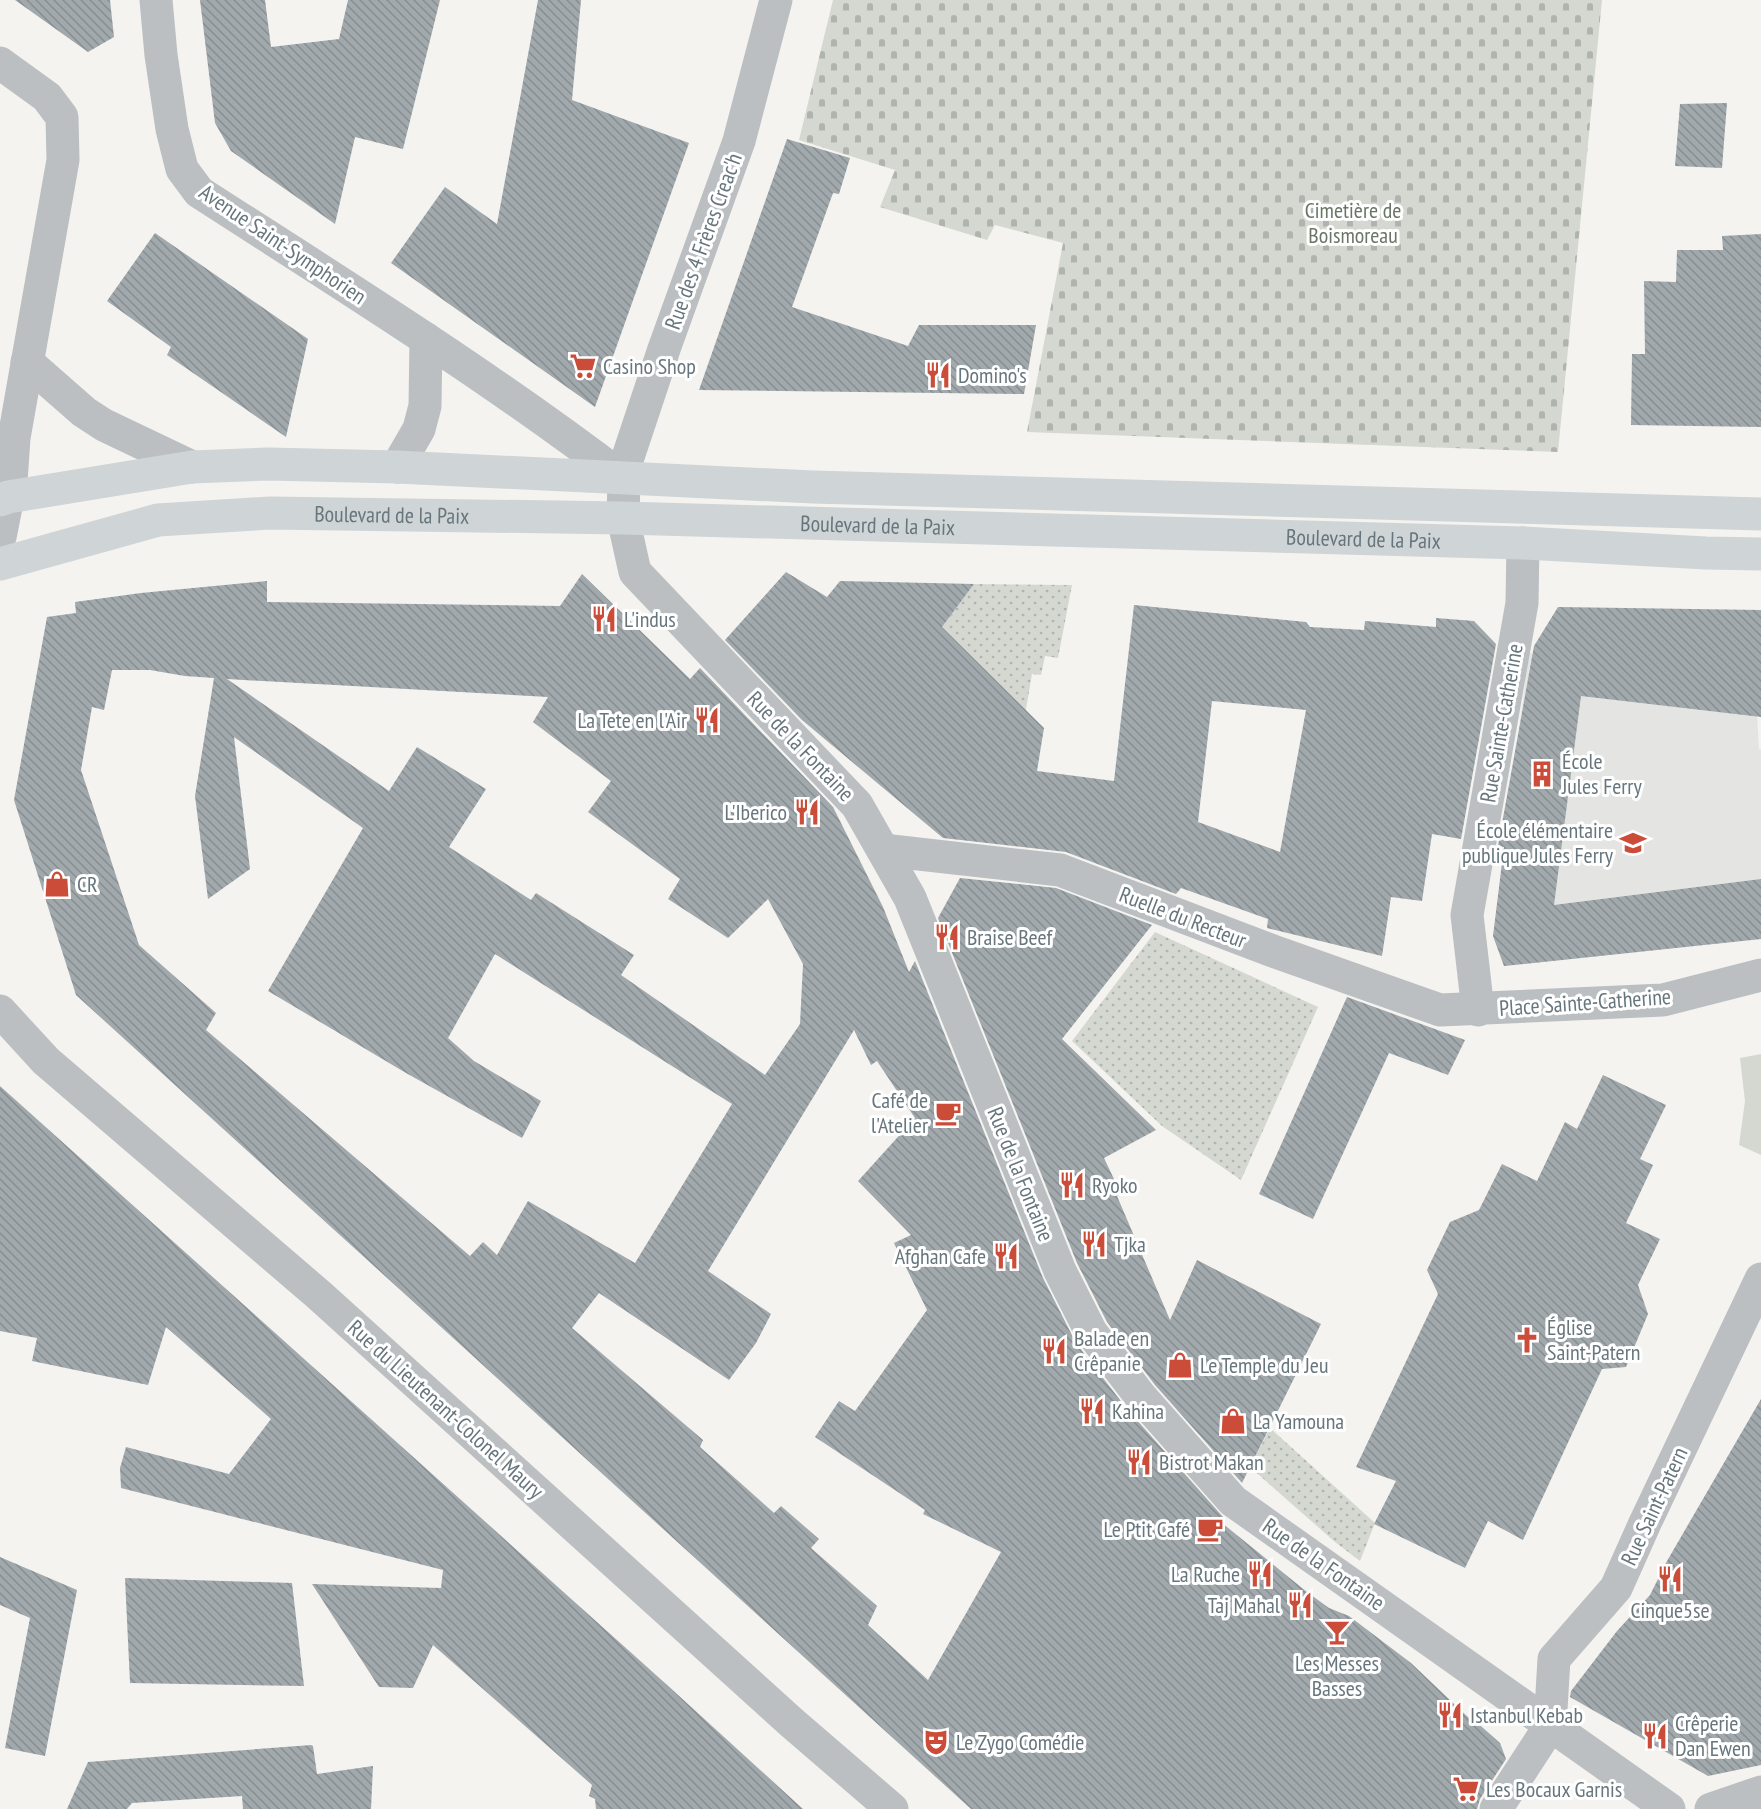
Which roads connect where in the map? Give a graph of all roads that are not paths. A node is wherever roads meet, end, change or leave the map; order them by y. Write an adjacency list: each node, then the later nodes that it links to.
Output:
1 (156, 0): 4 (street, Avenue Saint-Symphorien)
2 (776, 0): 8 (street, Rue des 4 Frères Creac'h)
3 (0, 63): 5 (street)
4 (426, 339): 7 (street); 8 (street, Avenue Saint-Symphorien)
5 (27, 362): 6 (street); 9 (street)
6 (192, 467): 7 (main road, Boulevard de la Paix); 9 (main road, Boulevard de la Paix)
7 (397, 467): 8 (main road, Boulevard de la Paix)
8 (624, 479): 10 (main road, Boulevard de la Paix); 11 (street)
9 (4, 499): 12 (street)
10 (1761, 514)
11 (623, 518): 13 (main road, Boulevard de la Paix); 15 (main road, Boulevard de la Paix); 16 (street, Rue de la Fontaine)
12 (0, 537)
13 (1522, 543): 14 (main road, Boulevard de la Paix); 18 (street, Rue Sainte-Catherine)
14 (1761, 554)
15 (0, 564)
16 (882, 850): 18 (street, Ruelle du Recteur); 21 (street, Rue de la Fontaine)
17 (1761, 975): 18 (street, Place Sainte-Catherine)
18 (1478, 1010)
19 (0, 1011): 23 (street, Rue du Lieutenant-Colonel Maury)
20 (1761, 1279): 21 (street, Rue Saint-Patern)
21 (1550, 1726): 24 (street); 25 (street, Rue de la Fontaine)
22 (1761, 1792): 26 (street)
23 (891, 1809)
24 (1496, 1809)
25 (1669, 1809)
26 (1711, 1809)

